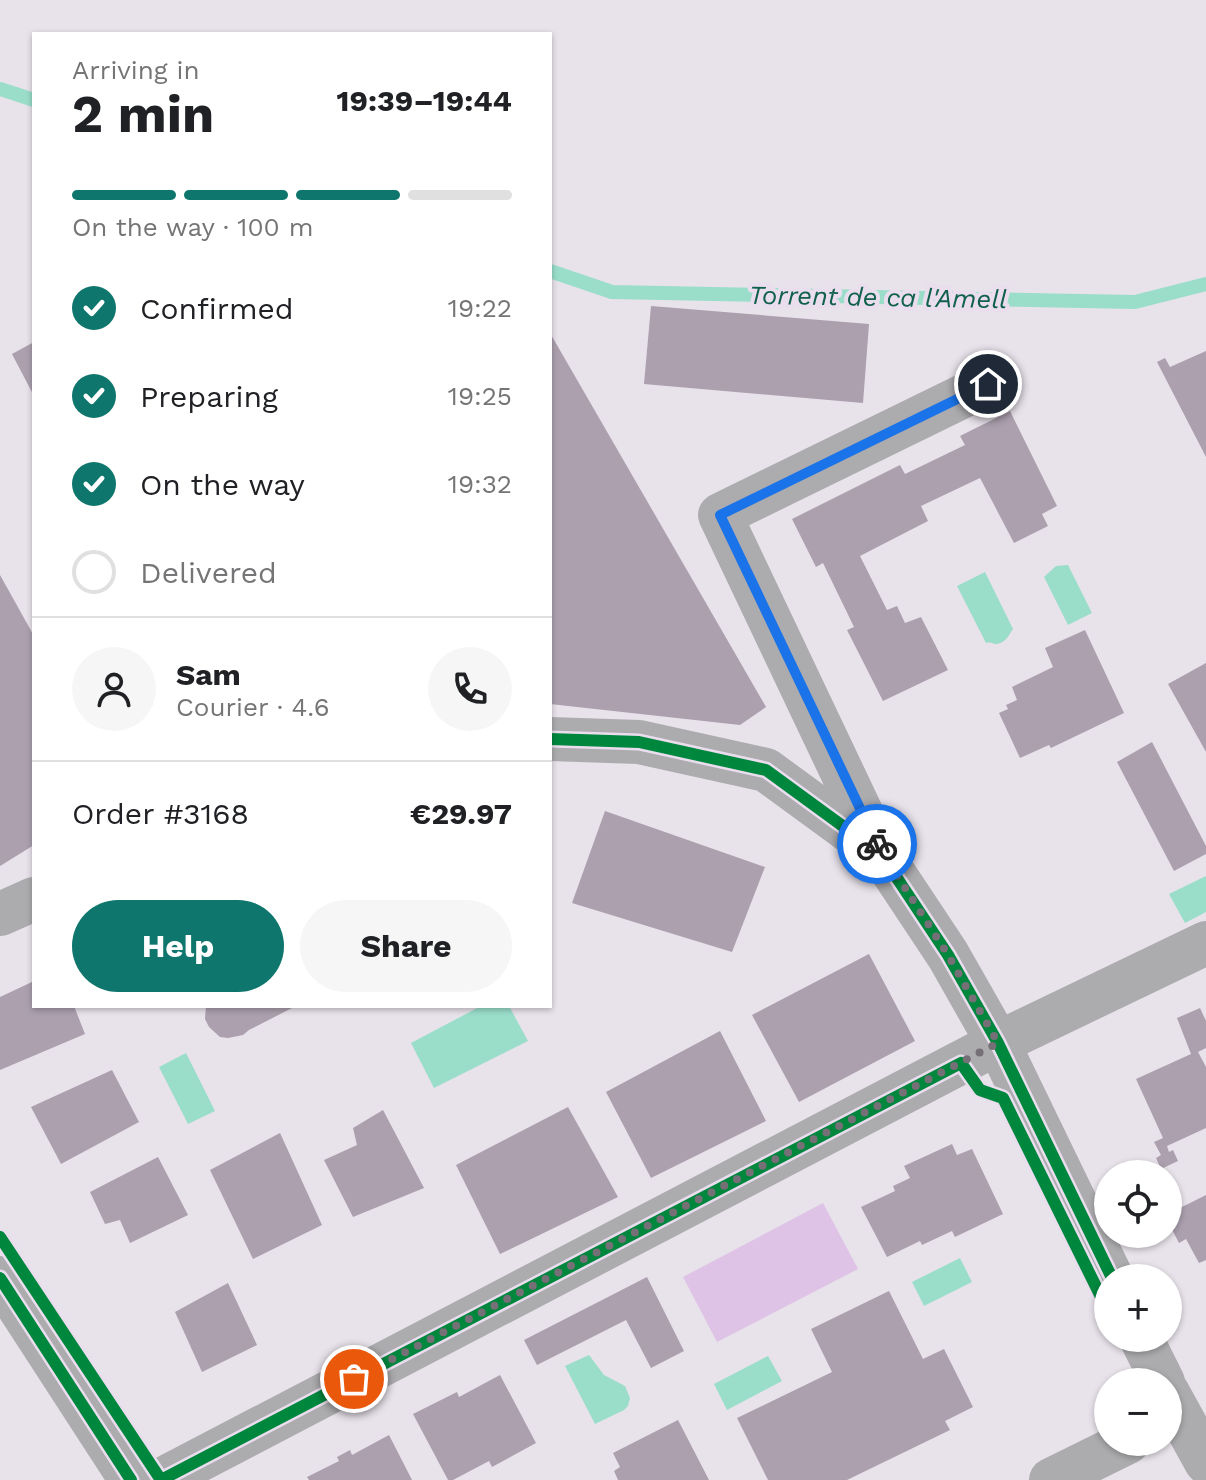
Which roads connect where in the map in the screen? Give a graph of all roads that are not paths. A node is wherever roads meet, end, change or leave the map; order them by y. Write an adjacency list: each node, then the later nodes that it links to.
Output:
1 (988, 384): 3 (street)
2 (552, 739): 3 (street)
3 (881, 854): 7 (street)
4 (32, 900): 5 (street)
5 (0, 914)
6 (1206, 943): 7 (street)
7 (998, 1043): 8 (street); 14 (street)
8 (1105, 1264)
9 (0, 1278): 13 (street)
10 (1182, 1414): 12 (street)
11 (1100, 1456): 15 (street)
12 (1206, 1462)
13 (131, 1480)
14 (161, 1480)
15 (1051, 1480)

